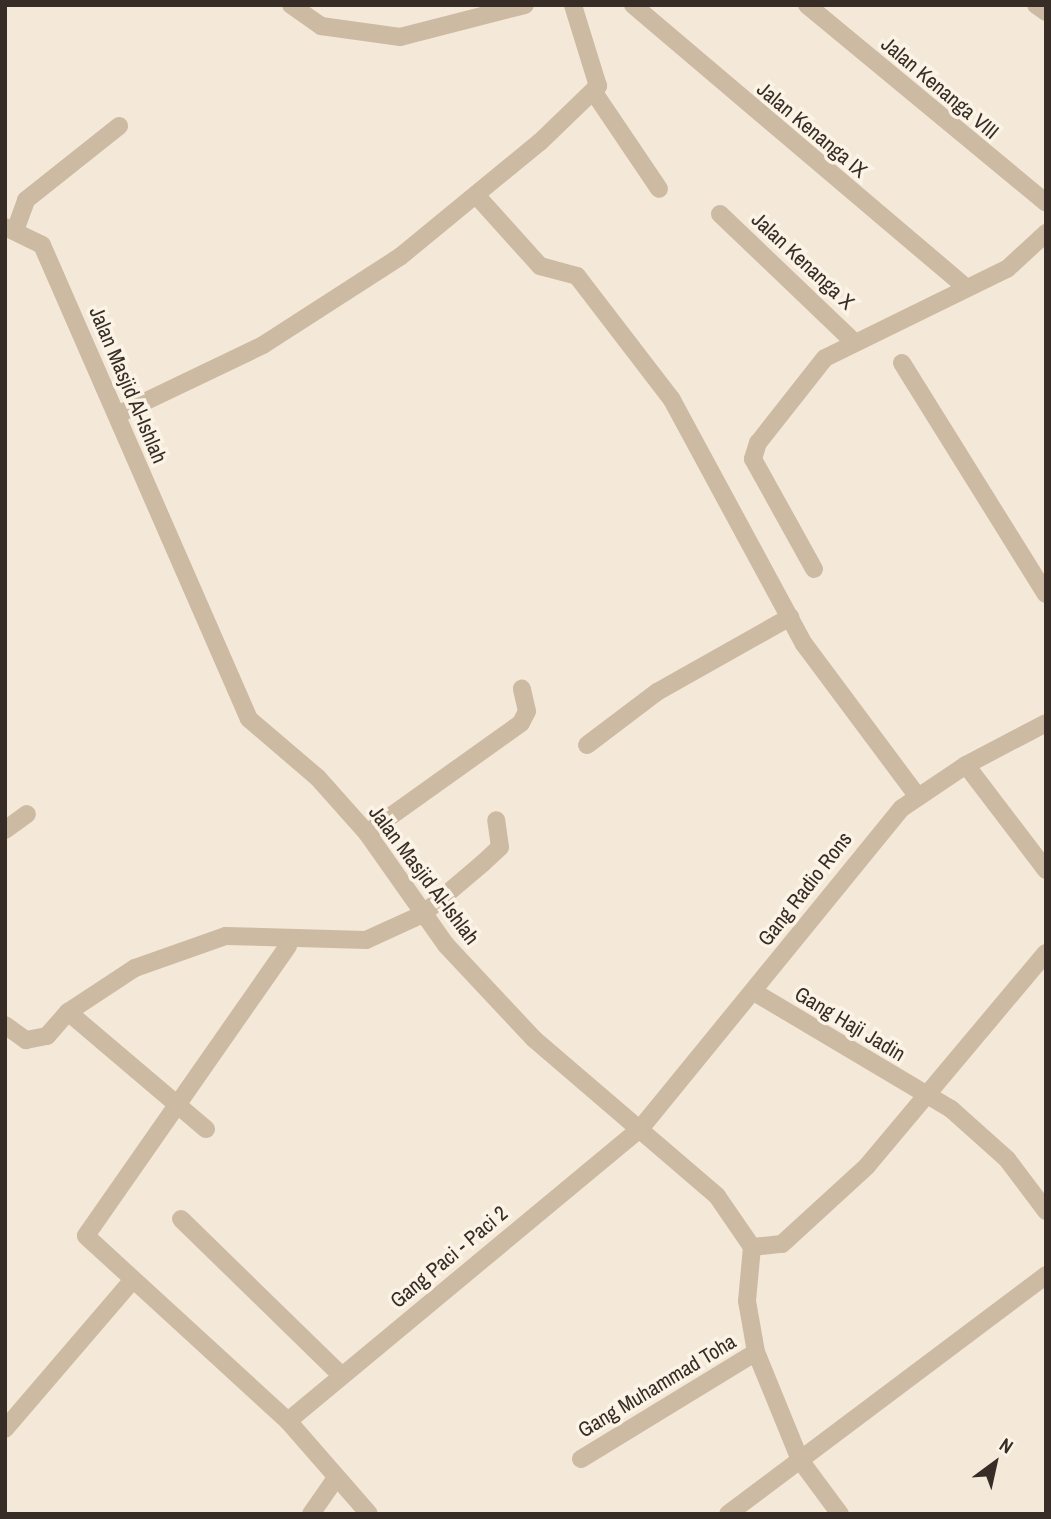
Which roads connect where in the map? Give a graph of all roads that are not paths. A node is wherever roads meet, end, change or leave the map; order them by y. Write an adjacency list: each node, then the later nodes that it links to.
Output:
1 (291, 5): 2 (street)
2 (525, 5)
3 (573, 5): 8 (street)
4 (633, 5): 16 (street, Jalan Kenanga IX)
5 (807, 5): 12 (street, Jalan Kenanga VIII)
6 (1036, 5): 7 (street)
7 (1046, 12)
8 (593, 91): 10 (street); 11 (street)
9 (119, 126): 14 (street)
10 (659, 188)
11 (477, 195): 19 (street); 22 (street)
12 (1046, 203)
13 (720, 214): 17 (street, Jalan Kenanga X)
14 (11, 228): 19 (street, Jalan Masjid Al-Ishlah)
15 (1046, 233): 16 (street)
16 (965, 287): 17 (street)
17 (853, 341): 20 (street)
18 (902, 363): 21 (street)
19 (117, 415): 31 (street, Jalan Masjid Al-Ishlah)
20 (814, 569)
21 (1046, 594)
22 (790, 617): 25 (street); 27 (street)
23 (522, 689): 31 (street)
24 (1046, 723): 26 (street, Gang Radio Rons)
25 (587, 745)
26 (966, 765): 27 (street, Gang Radio Rons); 32 (street)
27 (919, 797): 36 (street, Gang Radio Rons)
28 (27, 814): 30 (street)
29 (496, 820): 33 (street)
30 (5, 830)
31 (367, 834): 33 (street, Jalan Masjid Al-Ishlah)
32 (1046, 870)
33 (423, 915): 37 (street); 42 (street, Jalan Masjid Al-Ishlah)
34 (288, 946): 40 (street)
35 (1046, 953): 39 (street)
36 (754, 992): 39 (street, Gang Haji Jadin); 42 (street, Gang Radio Rons)
37 (68, 1012): 38 (street); 40 (street)
38 (5, 1025)
39 (922, 1095): 43 (street, Gang Haji Jadin); 45 (street)
40 (178, 1106): 41 (street); 47 (street)
41 (206, 1129)
42 (640, 1129): 45 (street, Jalan Masjid Al-Ishlah); 49 (street, Gang Paci - Paci 2)
43 (1046, 1211)
44 (181, 1219): 49 (street)
45 (752, 1247): 48 (street)
46 (1046, 1275): 53 (street)
47 (130, 1283): 50 (street); 51 (street)
48 (756, 1352): 52 (street, Gang Muhammad Toha); 53 (street)
49 (340, 1374): 50 (street, Gang Paci - Paci 2)
50 (288, 1421): 54 (street)
51 (5, 1429)
52 (581, 1458)
53 (800, 1460): 57 (street); 58 (street)
54 (336, 1478): 55 (street); 56 (street)
55 (311, 1514)
56 (369, 1514)
57 (728, 1514)
58 (840, 1514)

